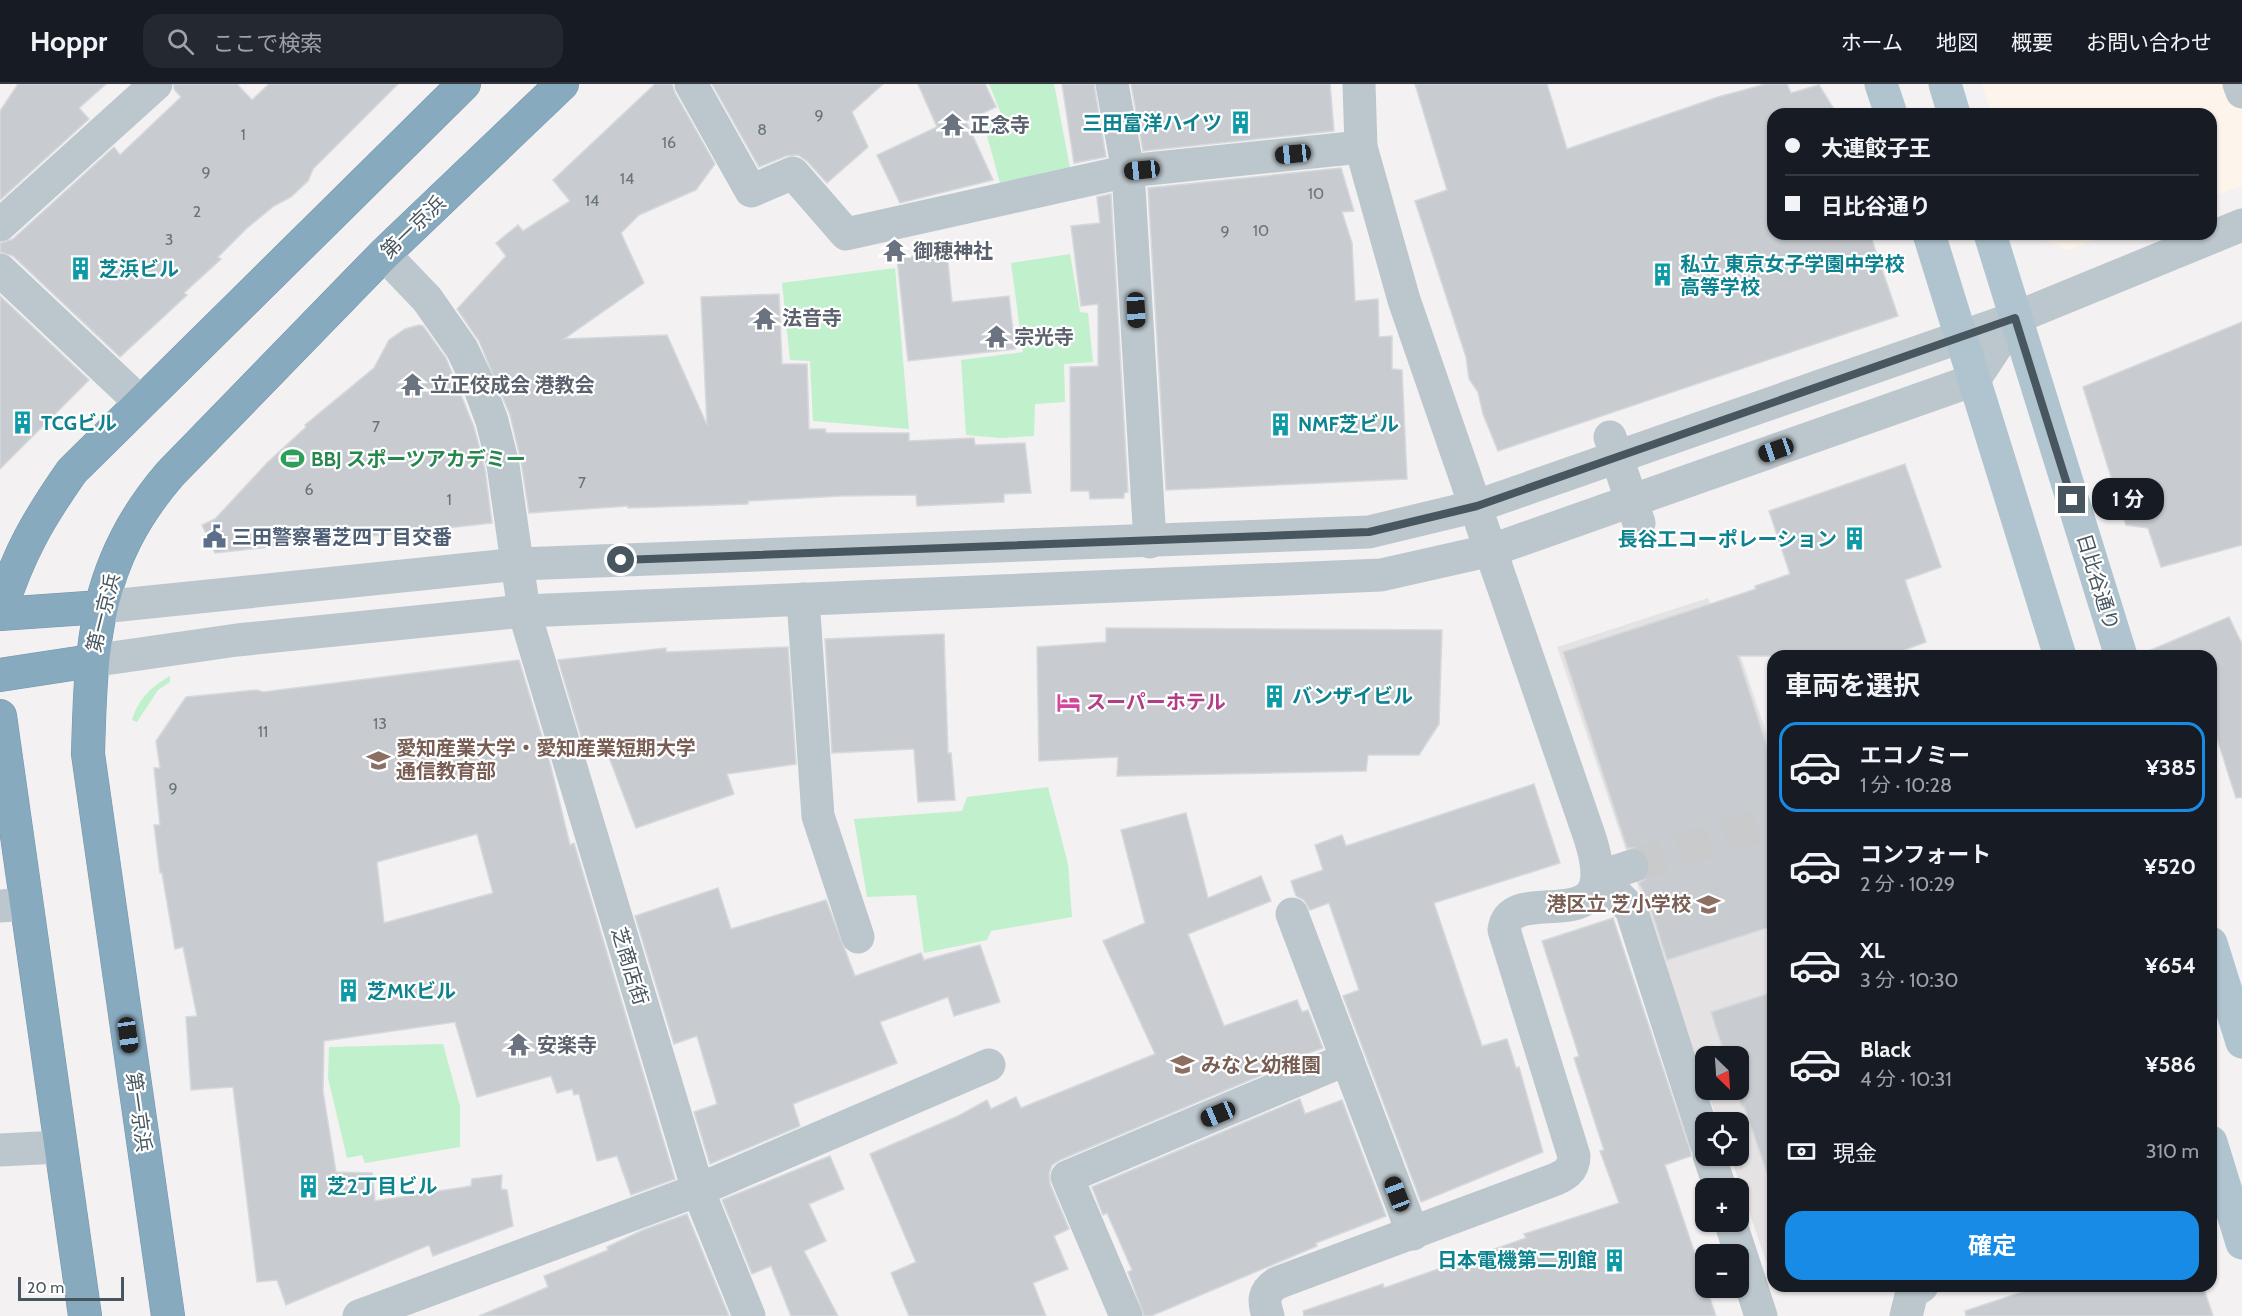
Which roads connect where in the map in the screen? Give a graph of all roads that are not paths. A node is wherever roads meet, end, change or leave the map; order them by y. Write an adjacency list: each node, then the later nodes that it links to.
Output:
1 (156, 84): 15 (street)
2 (464, 84): 26 (highway)
3 (562, 84): 21 (highway, 第一京浜)
4 (691, 84): 14 (street)
5 (1112, 84): 14 (street)
6 (1359, 84): 13 (street)
7 (1881, 84): 11 (main road)
8 (1945, 84): 12 (main road)
9 (2240, 84): 10 (street)
10 (2242, 91)
11 (1889, 108)
12 (1952, 108)
13 (1361, 147): 14 (street); 28 (street)
14 (1128, 171): 30 (street)
15 (0, 225)
16 (2242, 225): 17 (street)
17 (2217, 235)
18 (1931, 240): 24 (main road)
19 (1992, 240): 23 (main road, 日比谷通り)
20 (2205, 240): 23 (street)
21 (384, 254): 32 (street, 芝商店街); 34 (highway, 第一京浜)
22 (0, 270): 26 (street)
23 (2015, 318): 24 (street); 25 (street); 38 (main road, 日比谷通り)
24 (1962, 336): 25 (main road); 28 (street)
25 (1974, 380): 31 (street); 37 (main road)
26 (141, 403): 36 (highway)
27 (1610, 437): 29 (street, bridge)
28 (1477, 506): 30 (street); 31 (street)
29 (1639, 523)
30 (1150, 542): 32 (street)
31 (1492, 550): 33 (street); 43 (street)
32 (519, 564): 34 (street); 35 (street, 芝商店街)
33 (803, 599): 35 (street); 46 (street)
34 (101, 607): 36 (highway); 39 (highway, 第一京浜)
35 (524, 611): 39 (street); 55 (street, 芝商店街)
36 (0, 613)
37 (2058, 650)
38 (2119, 650)
39 (91, 661): 40 (highway); 61 (highway, 第一京浜)
40 (0, 675)
41 (0, 716): 44 (highway)
42 (1632, 866): 43 (street)
43 (1599, 877): 51 (street); 57 (street)
44 (13, 905): 52 (highway)
45 (1292, 914): 49 (street)
46 (858, 937)
47 (2217, 962): 48 (main road)
48 (2242, 1042)
49 (1347, 1059): 57 (street); 64 (street)
50 (989, 1065): 55 (street)
51 (1696, 1112)
52 (59, 1147): 53 (street); 60 (highway)
53 (0, 1150)
54 (2217, 1184): 58 (main road)
55 (698, 1190): 62 (street); 63 (street, 芝商店街)
56 (1734, 1232): 66 (street)
57 (1413, 1234): 65 (street)
58 (2242, 1243)
59 (1912, 1292): 67 (street)
60 (85, 1316)
61 (168, 1316)
62 (359, 1316)
63 (749, 1316)
64 (1126, 1316)
65 (1268, 1316)
66 (1761, 1316)
67 (1906, 1316)

